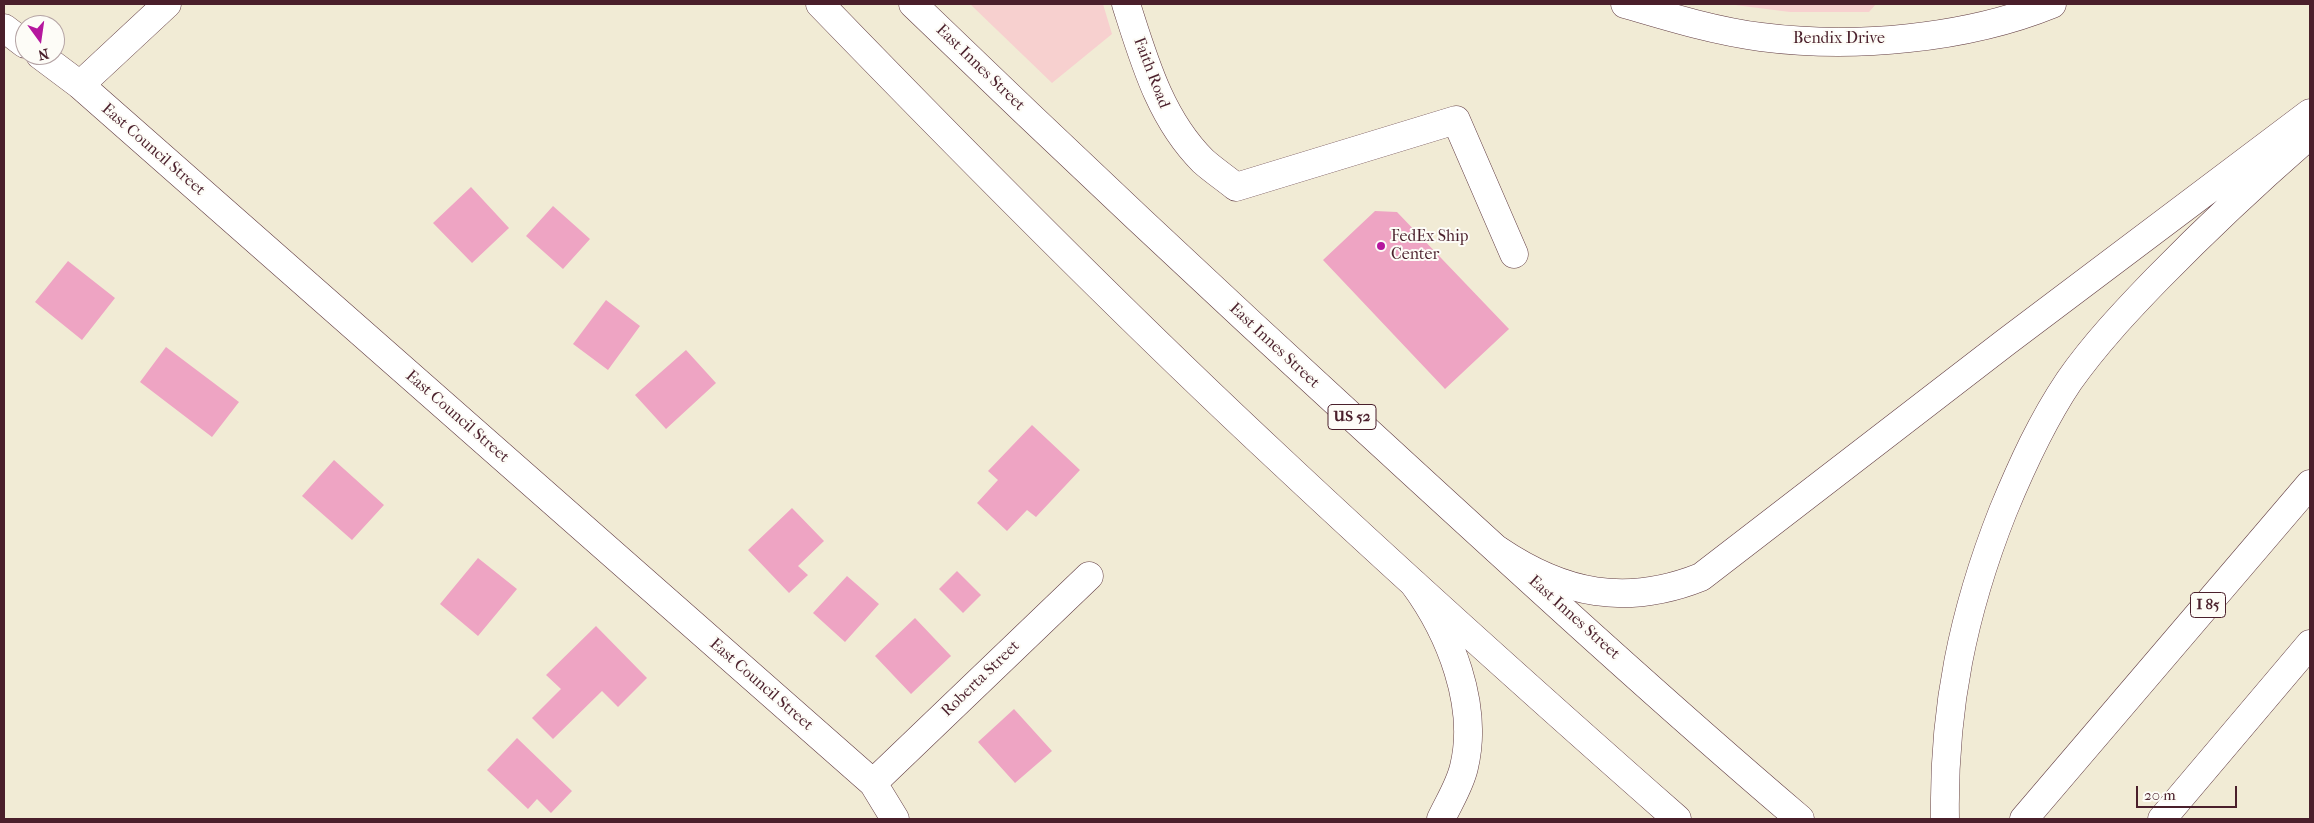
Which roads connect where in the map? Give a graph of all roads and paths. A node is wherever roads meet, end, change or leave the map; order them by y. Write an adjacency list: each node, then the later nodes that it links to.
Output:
1 (167, 4): 10 (main road)
2 (820, 4): 17 (main road)
3 (913, 4): 15 (main road, East Innes Street / US 52)
4 (1126, 4): 13 (main road, Faith Road)
5 (1625, 4): 6 (main road, Bendix Drive)
6 (2052, 4)
7 (4, 28): 8 (main road)
8 (15, 36)
9 (53, 65): 10 (main road, East Council Street)
10 (80, 85): 19 (main road, East Council Street)
11 (2310, 113): 15 (main road)
12 (2310, 135): 25 (main road)
13 (1514, 254)
14 (2310, 484): 26 (main road, I 85)
15 (1498, 550): 24 (main road, East Innes Street / US 52)
16 (1088, 576): 19 (main road, Roberta Street)
17 (1414, 584): 22 (main road); 23 (main road)
18 (2310, 644): 20 (main road)
19 (873, 783): 21 (main road, East Council Street)
20 (2166, 815)
21 (895, 819)
22 (1441, 819)
23 (1677, 819)
24 (1800, 819)
25 (1945, 819)
26 (2024, 819)

